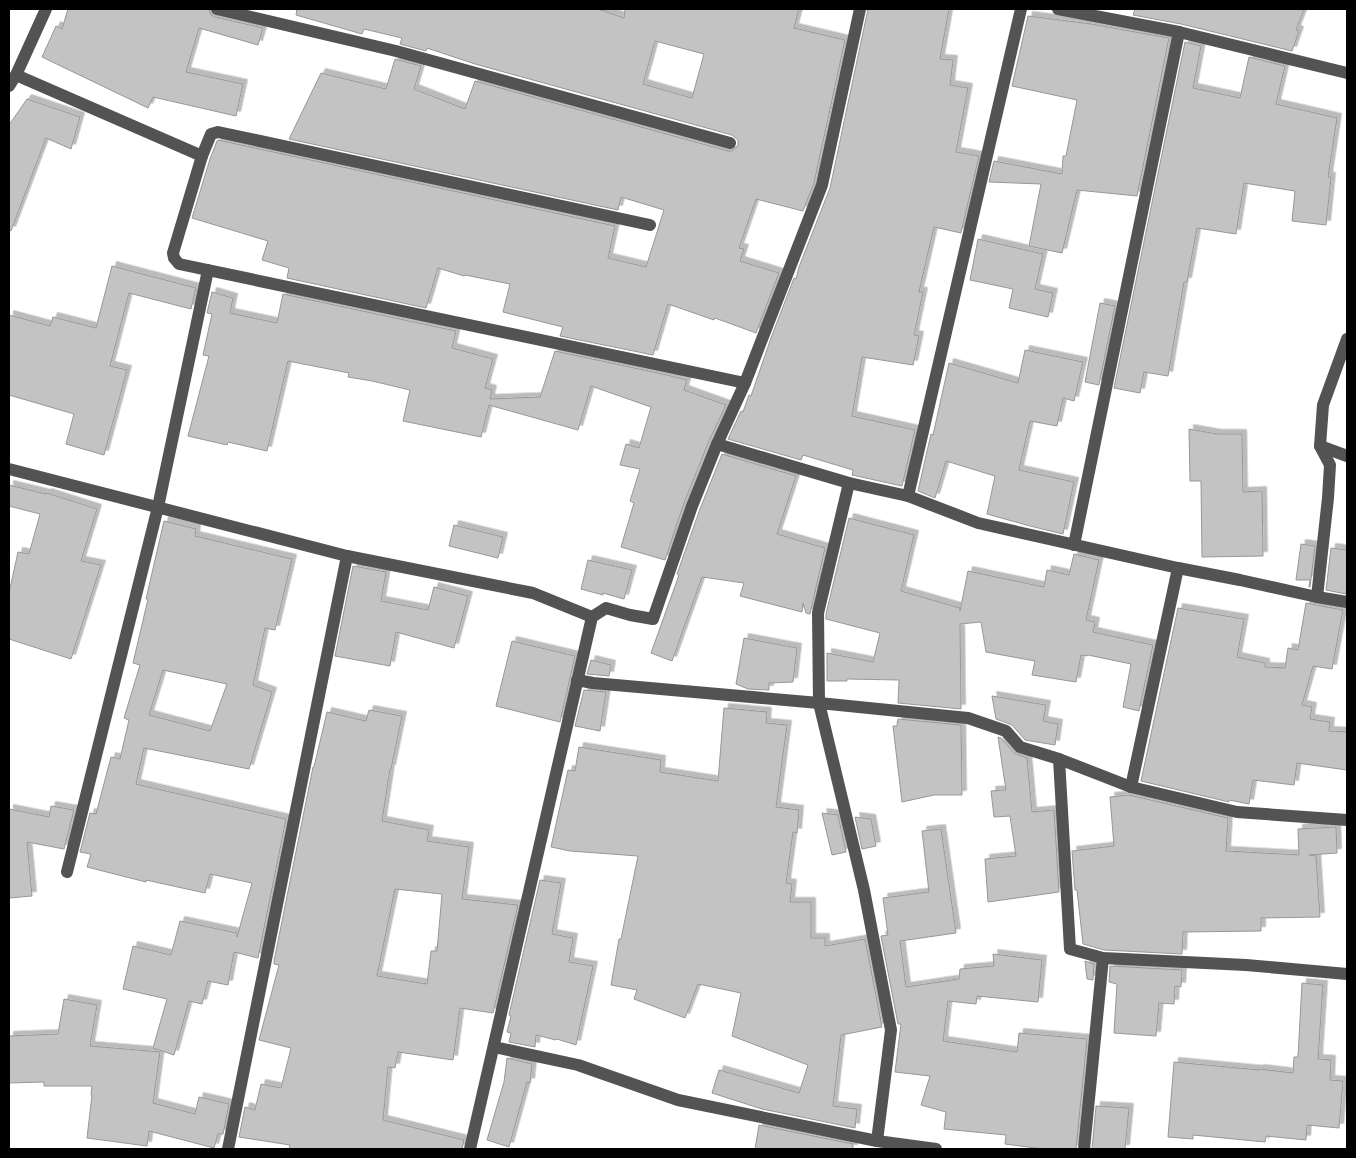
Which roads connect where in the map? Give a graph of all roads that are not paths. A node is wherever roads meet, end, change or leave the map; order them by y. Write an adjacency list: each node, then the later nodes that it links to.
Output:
1 (46, 9): 8 (street)
2 (218, 9): 9 (street)
3 (860, 9): 14 (street)
4 (1020, 9): 20 (street)
5 (1058, 9): 6 (street)
6 (1179, 32): 7 (street); 22 (street)
7 (1347, 72)
8 (12, 80): 10 (street)
9 (730, 143)
10 (202, 156): 11 (street); 12 (street)
11 (650, 225)
12 (208, 270): 14 (street); 21 (street)
13 (1347, 339): 16 (street)
14 (745, 383): 15 (street)
15 (717, 444): 19 (street); 27 (street)
16 (1320, 446): 17 (street); 25 (street)
17 (1347, 456)
18 (9, 469): 21 (street)
19 (850, 483): 20 (street); 29 (street)
20 (908, 496): 22 (street)
21 (158, 508): 23 (street); 33 (street)
22 (1074, 545): 24 (street)
23 (346, 556): 27 (street); 38 (street)
24 (1178, 568): 25 (street); 31 (street)
25 (1316, 597): 26 (street)
26 (1347, 602)
27 (592, 617): 28 (street)
28 (577, 680): 29 (street); 36 (street)
29 (818, 703): 30 (street); 37 (street)
30 (1060, 758): 31 (street); 34 (street)
31 (1131, 787): 32 (street)
32 (1347, 820)
33 (67, 872)
34 (1103, 958): 35 (street); 41 (street)
35 (1347, 974)
36 (494, 1047): 37 (street); 39 (street)
37 (877, 1141): 40 (street)
38 (228, 1149)
39 (470, 1149)
40 (936, 1149)
41 (1084, 1149)

